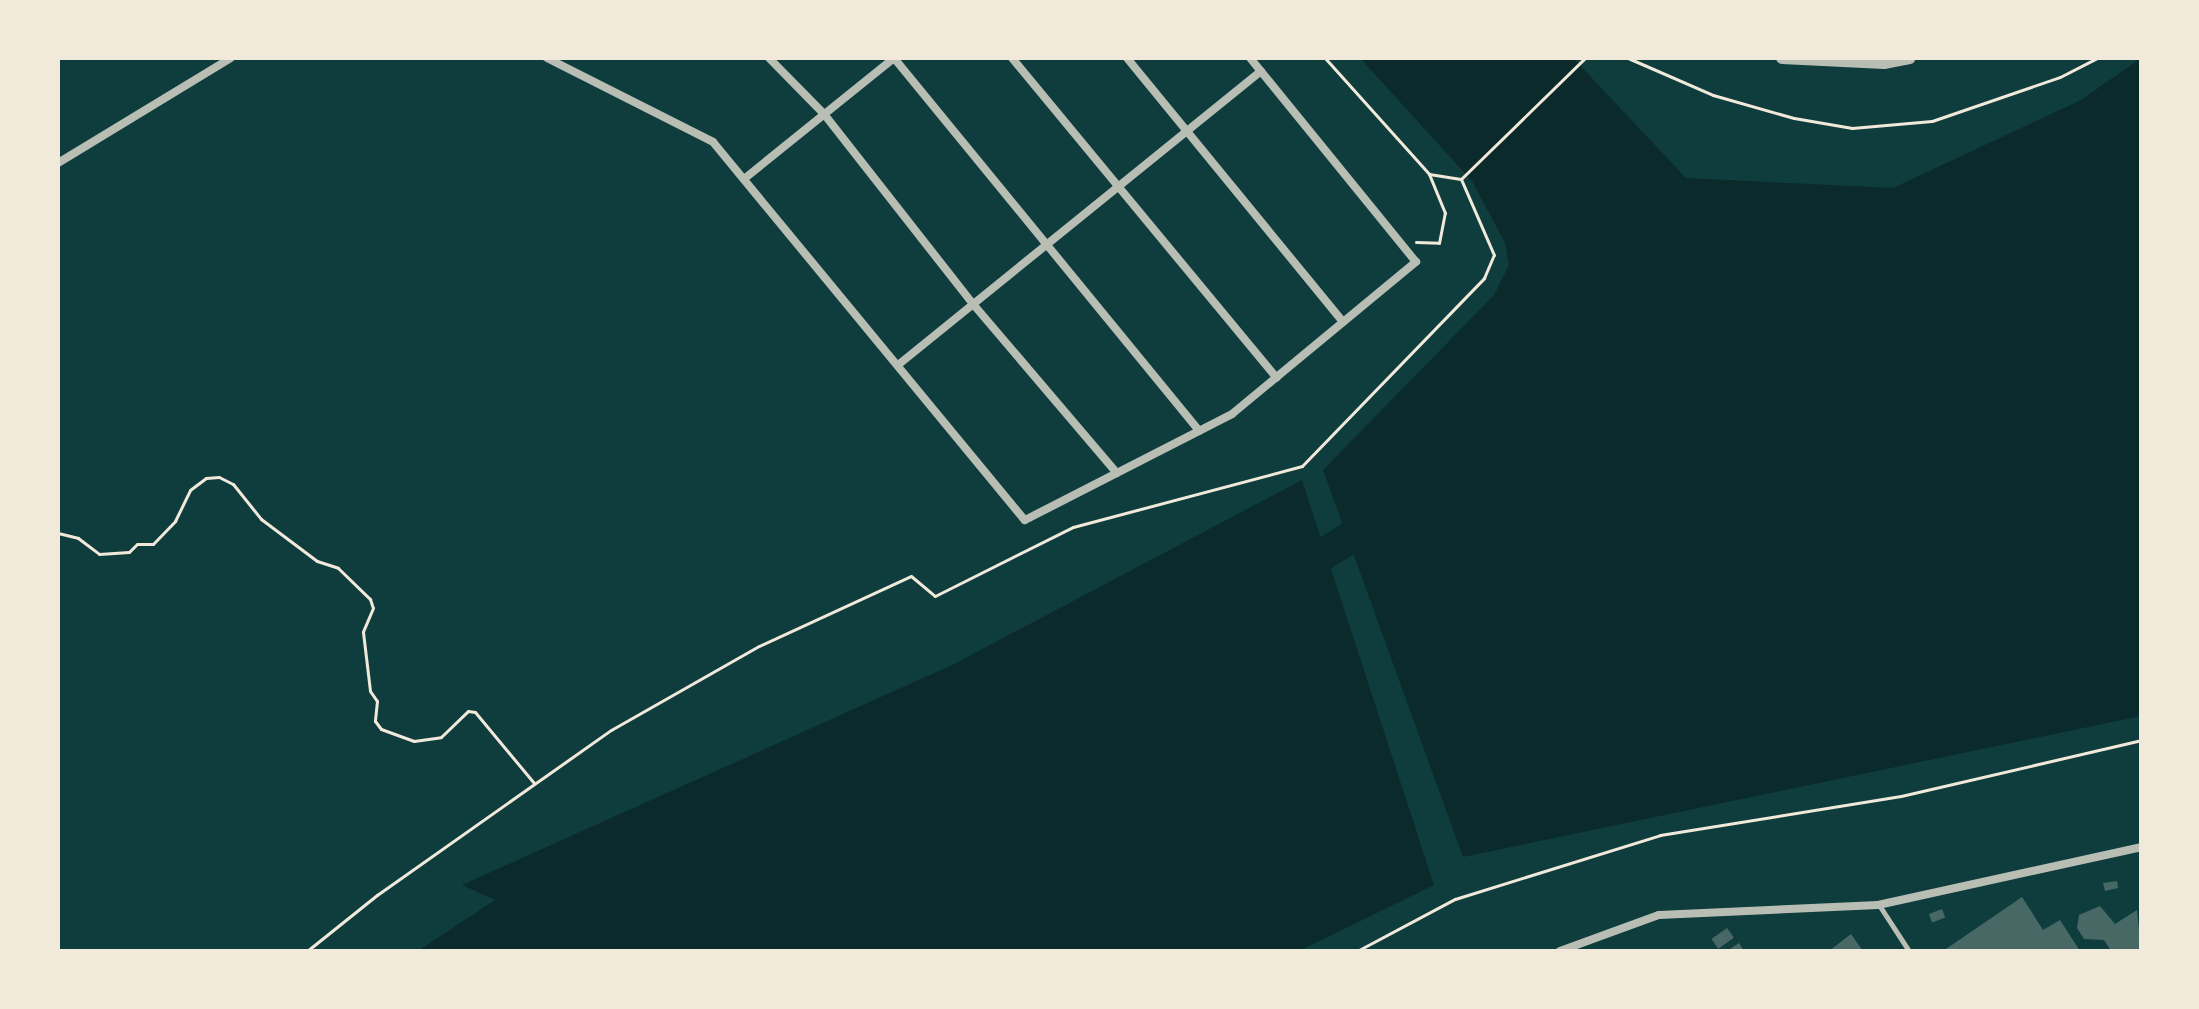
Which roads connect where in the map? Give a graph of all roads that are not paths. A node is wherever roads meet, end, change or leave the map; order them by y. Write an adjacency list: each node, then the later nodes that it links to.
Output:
1 (231, 58): 13 (street)
2 (547, 58): 14 (street)
3 (769, 58): 11 (street)
4 (894, 58): 11 (street); 16 (street)
5 (1012, 58): 15 (street)
6 (1127, 58): 12 (street)
7 (1250, 58): 10 (street)
8 (1782, 58): 9 (street)
9 (1910, 58)
10 (1261, 71): 12 (street); 18 (street)
11 (824, 114): 14 (street); 17 (street)
12 (1187, 131): 15 (street); 18 (street)
13 (58, 163)
14 (744, 179): 19 (street)
15 (1119, 186): 16 (street); 20 (street)
16 (1047, 244): 17 (street); 21 (street)
17 (973, 304): 19 (street); 22 (street)
18 (1343, 322): 20 (street)
19 (898, 365): 22 (street)
20 (1277, 378): 21 (street)
21 (1199, 431): 22 (street)
22 (1117, 473)
23 (2141, 847): 24 (street)
24 (1878, 905): 25 (street); 26 (lane)
25 (1560, 951)
26 (1909, 951)

